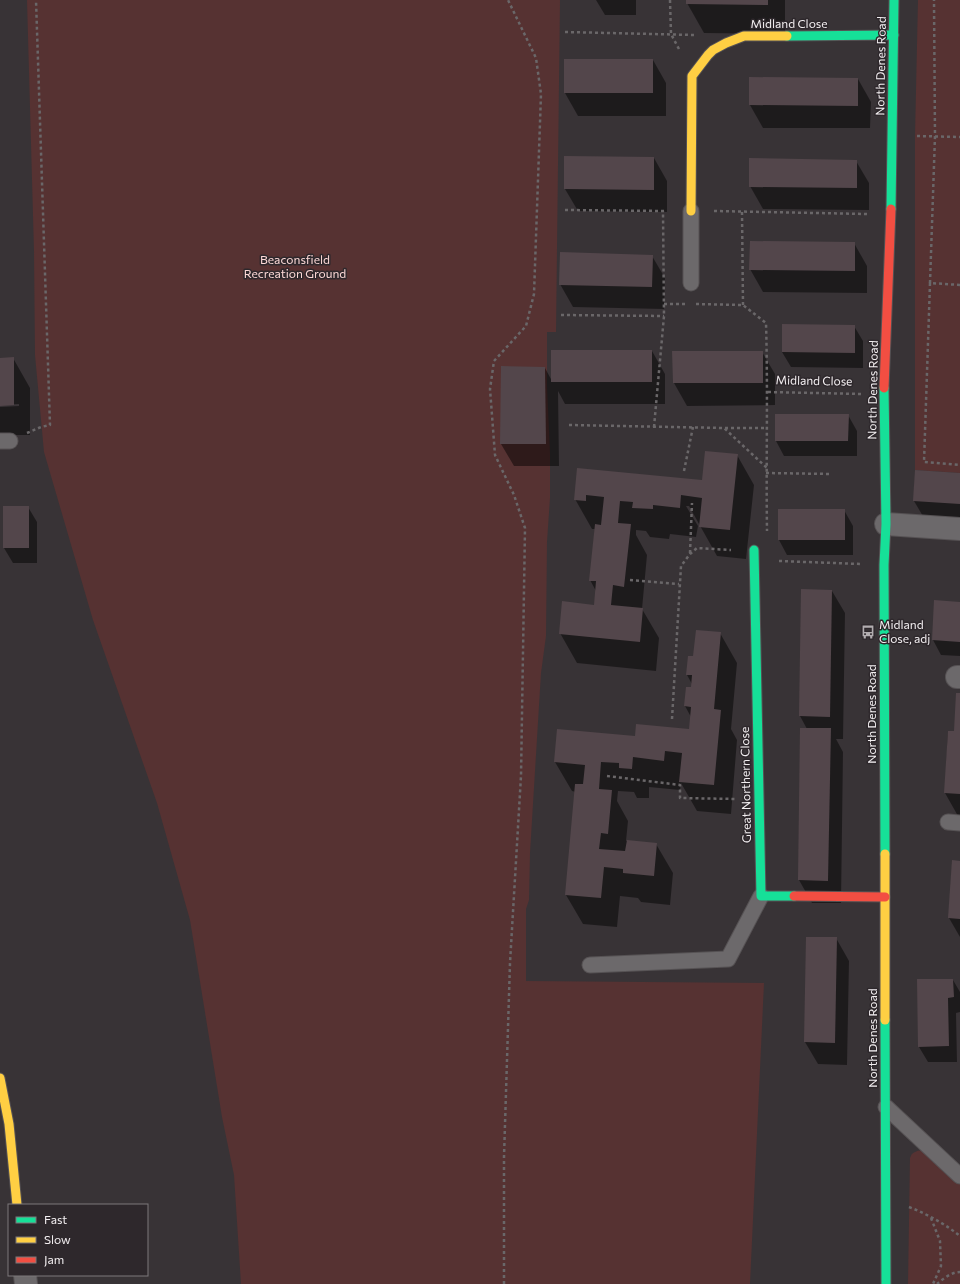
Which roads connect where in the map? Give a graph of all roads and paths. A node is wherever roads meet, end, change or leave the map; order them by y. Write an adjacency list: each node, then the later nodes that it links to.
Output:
1 (36, 0): 32 (path)
2 (508, 0): 61 (path)
3 (670, 0): 7 (path)
4 (894, 0): 9 (street, North Denes Road)
5 (934, 0): 11 (path)
6 (565, 32): 7 (path)
7 (670, 34): 8 (path)
8 (700, 35)
9 (894, 35): 10 (street, North Denes Road); 14 (street, Midland Close)
10 (891, 135): 11 (path); 17 (street, North Denes Road)
11 (935, 136): 12 (path); 19 (path)
12 (960, 137)
13 (565, 210): 15 (path)
14 (692, 210): 15 (path); 16 (path); 18 (lane)
15 (664, 211): 21 (path)
16 (742, 212): 17 (path); 22 (path)
17 (890, 214): 26 (street, North Denes Road)
18 (691, 283)
19 (930, 283): 20 (path); 33 (path)
20 (960, 285)
21 (664, 304): 22 (path); 24 (path)
22 (743, 305): 25 (path)
23 (561, 315): 24 (path)
24 (664, 316): 28 (path)
25 (768, 392): 26 (path, Midland Close); 31 (path)
26 (884, 395): 39 (street, North Denes Road)
27 (569, 425): 28 (path)
28 (654, 426): 29 (path)
29 (693, 427): 30 (path); 35 (path)
30 (724, 428): 31 (path); 34 (path)
31 (767, 428): 34 (path)
32 (5, 441)
33 (960, 465)
34 (767, 468): 36 (path)
35 (684, 471)
36 (766, 473): 37 (path); 41 (path)
37 (832, 474)
38 (692, 504): 43 (path)
39 (886, 524): 40 (street); 44 (street, North Denes Road)
40 (960, 529)
41 (767, 537)
42 (754, 550): 43 (path); 44 (path); 49 (street, Great Northern Close)
43 (690, 554): 46 (path)
44 (884, 565): 51 (street, North Denes Road)
45 (630, 580): 46 (path)
46 (679, 584): 47 (path)
47 (672, 719)
48 (607, 776): 49 (path)
49 (759, 799): 50 (street, Great Northern Close)
50 (761, 896): 51 (street); 52 (lane)
51 (885, 897): 54 (street, North Denes Road)
52 (590, 965)
53 (0, 1078): 57 (street)
54 (886, 1107): 55 (lane); 56 (street, North Denes Road)
55 (960, 1176)
56 (886, 1198): 58 (path); 62 (street, North Denes Road)
57 (17, 1204)
58 (931, 1218): 59 (path); 63 (path)
59 (960, 1236)
60 (960, 1272): 64 (path)
61 (504, 1284)
62 (886, 1284)
63 (933, 1284)
64 (937, 1284)

